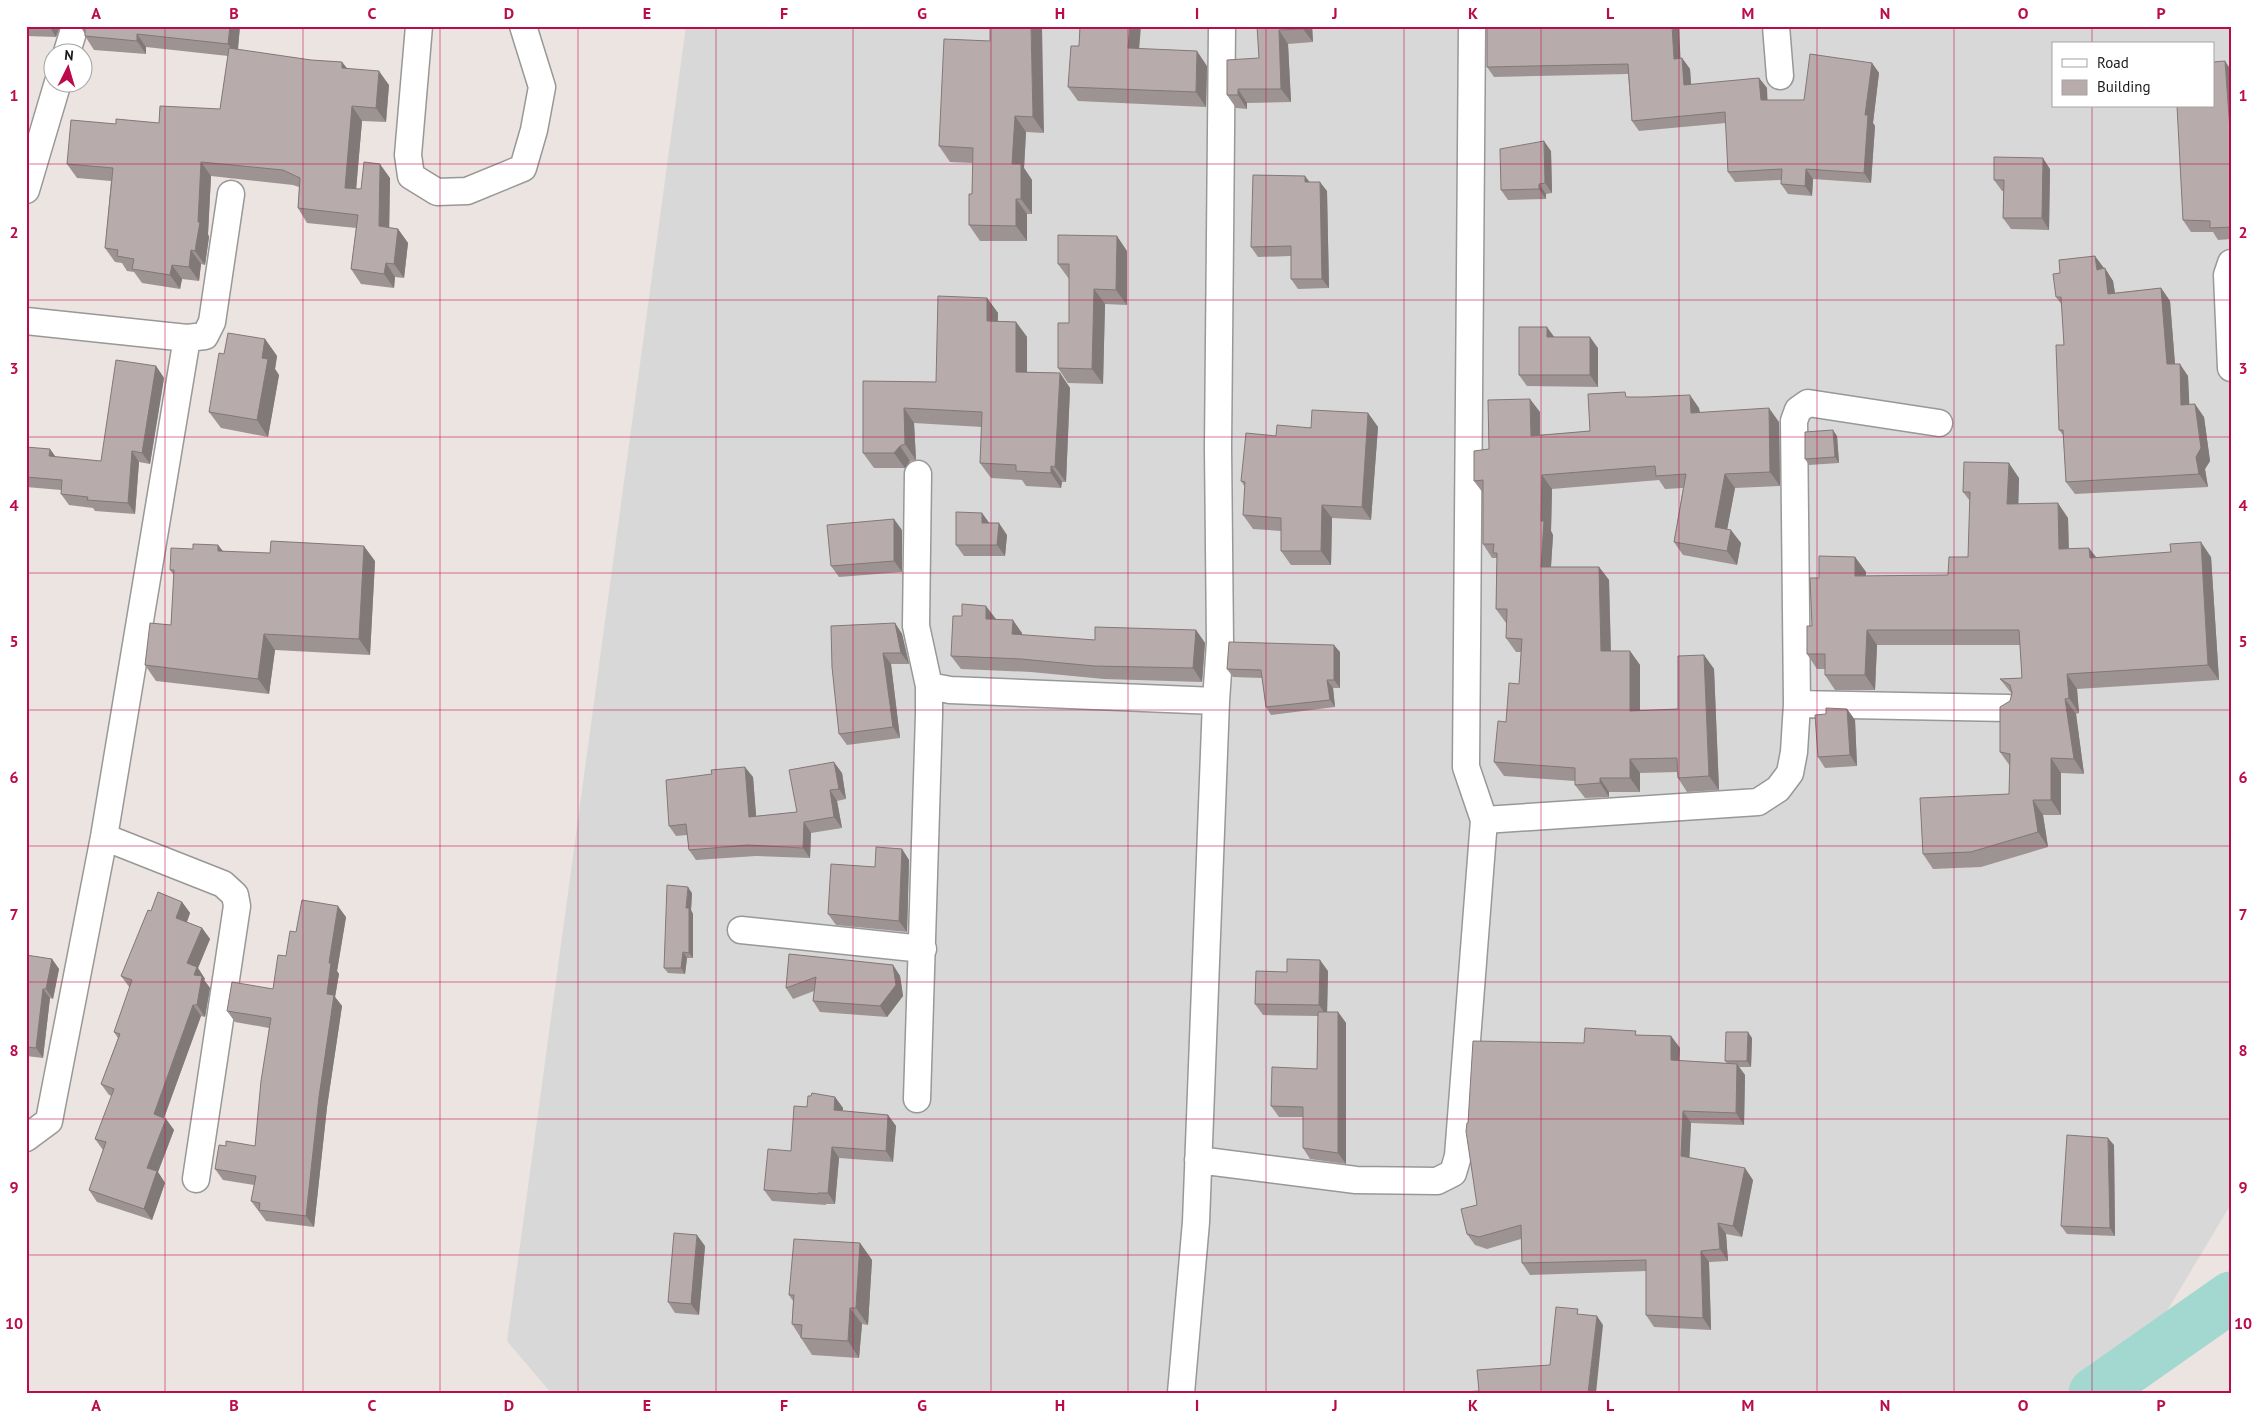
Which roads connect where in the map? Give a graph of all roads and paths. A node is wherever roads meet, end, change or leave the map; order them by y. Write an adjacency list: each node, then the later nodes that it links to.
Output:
1 (75, 26): 7 (street)
2 (419, 26): 3 (street)
3 (523, 26)
4 (1222, 26): 19 (street)
5 (1472, 26): 22 (street)
6 (1776, 26): 8 (street)
7 (70, 42)
8 (1780, 76)
9 (55, 92): 10 (street)
10 (26, 190)
11 (231, 194): 14 (street)
12 (2231, 263): 15 (street)
13 (26, 321): 14 (street)
14 (187, 338): 23 (street)
15 (2231, 368)
16 (1939, 423): 20 (street)
17 (918, 474): 18 (street)
18 (929, 686): 19 (street); 25 (street)
19 (1216, 701): 28 (street)
20 (1797, 704): 21 (street); 22 (street)
21 (2008, 708)
22 (1484, 820): 28 (street)
23 (104, 837): 27 (street); 29 (street)
24 (741, 930): 25 (street)
25 (923, 949): 26 (street)
26 (917, 1099)
27 (26, 1138)
28 (1198, 1160): 30 (street)
29 (196, 1179)
30 (1181, 1393)

